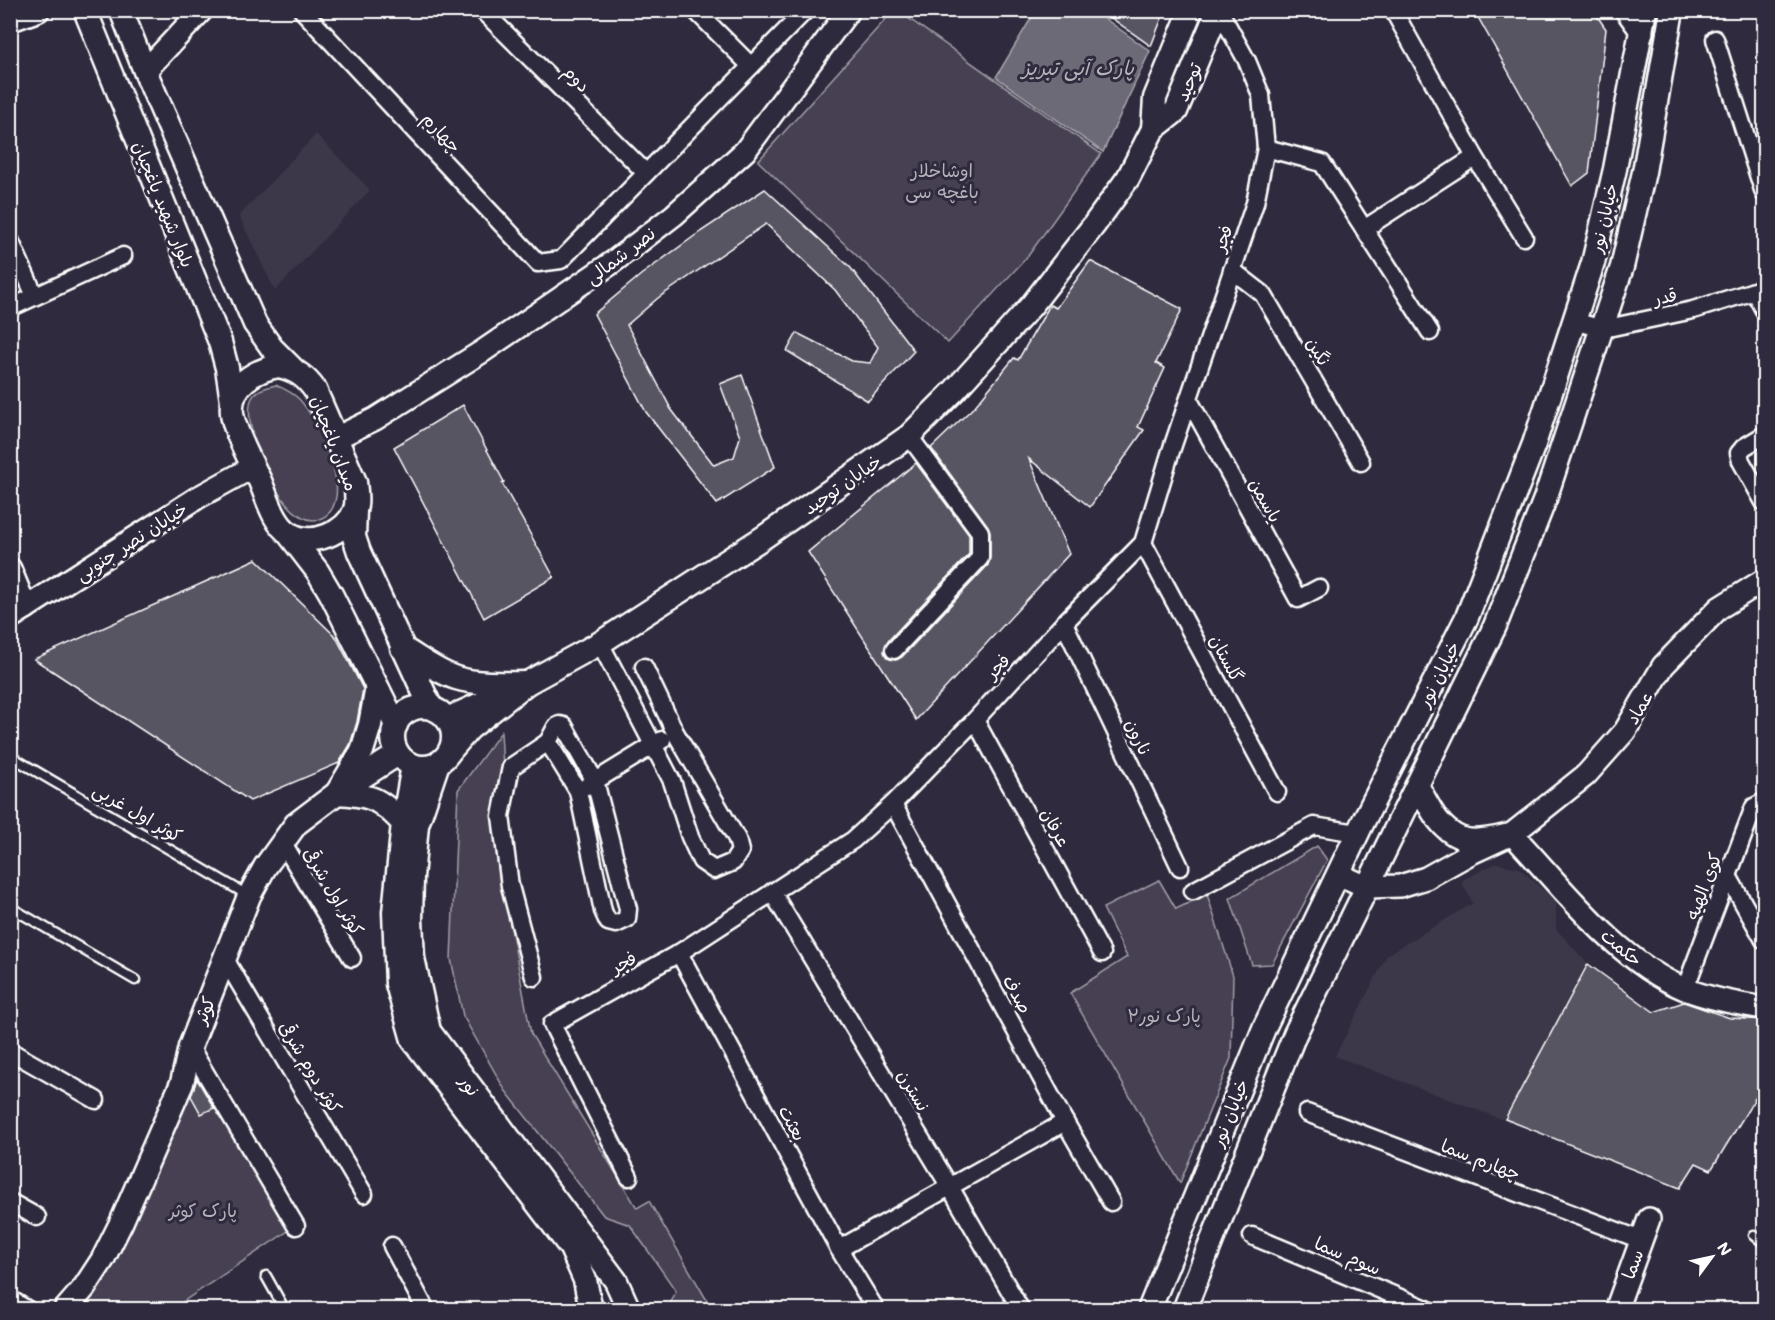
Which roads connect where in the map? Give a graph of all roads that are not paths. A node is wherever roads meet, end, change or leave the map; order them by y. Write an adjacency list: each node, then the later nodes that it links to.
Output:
1 (38, 10): 15 (main road)
2 (85, 10): 39 (main road, بلوار شهید یاغچیان)
3 (121, 10): 19 (main road, بلوار شهید یاغچیان)
4 (202, 10): 19 (street)
5 (302, 10): 23 (street, چهارم)
6 (482, 10): 23 (street, دوم)
7 (695, 10): 18 (street)
8 (806, 10): 18 (street)
9 (849, 10): 42 (street, نصر شمالی)
10 (1191, 10): 20 (main road, توحید)
11 (1219, 10): 20 (main road, توحید); 21 (street, فجر)
12 (1393, 10): 22 (street)
13 (1626, 10): 16 (street)
14 (1672, 10): 35 (main road, خیابان نور)
15 (10, 20)
16 (1644, 21): 34 (main road, خیابان نور)
17 (1715, 39): 24 (street)
18 (751, 66): 23 (street)
19 (145, 71): 37 (main road, بلوار شهید یاغچیان)
20 (1153, 129): 41 (main road, خیابان توحید)
21 (1266, 148): 25 (street); 29 (street, فجر)
22 (1475, 157): 25 (street); 26 (street)
23 (646, 174)
24 (1764, 193)
25 (1364, 229): 36 (street)
26 (1524, 237)
27 (10, 240): 31 (street)
28 (123, 256): 31 (street)
29 (1232, 270): 38 (street, فجر); 43 (street, نگین)
30 (1759, 290): 33 (street); 35 (street, قدر)
31 (35, 296): 32 (street)
32 (10, 308)
33 (1764, 310)
34 (1573, 321): 35 (street, قدر); 77 (main road, خیابان نور)
35 (1603, 329): 70 (main road, خیابان نور)
36 (1430, 332)
37 (294, 370): 39 (main road); 42 (main road, میدان یاغچیان)
38 (1189, 400): 48 (street, فجر); 51 (street, یاسمن)
39 (232, 402): 44 (main road)
40 (1764, 435): 45 (street)
41 (909, 436): 54 (main road, خیابان توحید); 56 (street)
42 (336, 438): 46 (main road, میدان یاغچیان)
43 (1361, 462)
44 (253, 467): 47 (main road); 52 (street, خیابان نصر جنوبی)
45 (1764, 502)
46 (355, 510): 47 (main road, میدان یاغچیان); 55 (main road)
47 (288, 533): 59 (main road)
48 (1143, 543): 53 (street, فجر); 72 (street, گلستان)
49 (10, 569): 52 (street)
50 (1764, 580): 78 (street, عماد)
51 (1319, 588)
52 (18, 613)
53 (1064, 623): 61 (street, فجر); 80 (street, نارون)
54 (600, 643): 58 (main road, خیابان توحید); 65 (street)
55 (402, 648): 58 (main road); 60 (main road)
56 (894, 650)
57 (644, 667): 63 (street)
58 (527, 683): 60 (main road); 67 (main road, خیابان توحید)
59 (376, 687): 62 (main road); 73 (main road)
60 (439, 713): 62 (main road); 67 (main road)
61 (975, 720): 75 (street, فجر); 90 (street, عرفان)
62 (396, 725): 68 (main road)
63 (675, 732): 65 (street); 65 (street)
64 (548, 742): 69 (street); 71 (street); 93 (street)
65 (654, 745): 69 (street)
66 (10, 756): 86 (lane, کوثر اول غربی)
67 (444, 757): 68 (main road); 76 (main road)
68 (406, 760): 73 (main road, کوثر); 76 (main road)
69 (595, 781): 71 (street); 71 (street)
70 (1417, 784): 78 (street); 83 (main road, خیابان نور)
71 (578, 791)
72 (1277, 792)
73 (337, 794): 76 (main road); 79 (main road, کوثر)
74 (1764, 802): 82 (street, کوی الهیه)
75 (893, 804): 85 (street, فجر); 101 (street, صدف)
76 (410, 824): 122 (main road, نور); 123 (main road, نور)
77 (1357, 833): 81 (main road, خیابان نور); 84 (street)
78 (1512, 834): 83 (street); 95 (street, حکمت)
79 (283, 843): 86 (main road, کوثر); 91 (street, کوثر اول شرقی)
80 (1180, 867)
81 (1338, 874): 83 (street); 126 (main road, خیابان نور)
82 (1728, 876): 88 (street); 95 (street, کوی الهیه)
83 (1367, 887): 127 (main road, خیابان نور)
84 (1193, 891)
85 (772, 892): 89 (street, فجر); 103 (street, نسترن)
86 (249, 896): 92 (main road, کوثر)
87 (10, 908): 94 (lane)
88 (1764, 940)
89 (680, 953): 102 (street, فجر); 115 (street, بعثت)
90 (1102, 953)
91 (352, 958)
92 (225, 959): 97 (main road, کوثر); 104 (street, کوثر دوم شرقی)
93 (534, 977)
94 (135, 980)
95 (1685, 989): 96 (street, حکمت)
96 (1764, 1008)
97 (190, 1047): 109 (street); 119 (main road, کوثر)
98 (10, 1051): 99 (street)
99 (96, 1100)
100 (1307, 1113): 112 (street, چهارم سما)
101 (1065, 1122): 103 (street); 106 (street, صدف)
102 (629, 1178)
103 (950, 1187): 115 (street); 125 (street, نسترن)
104 (364, 1194)
105 (10, 1202): 107 (street)
106 (1111, 1202)
107 (38, 1217)
108 (1649, 1219): 112 (street, سما)
109 (296, 1226)
110 (1754, 1235): 113 (lane)
111 (1252, 1236): 128 (street, سوم سما)
112 (1641, 1240): 129 (street, سما)
113 (1764, 1243)
114 (392, 1246): 121 (street)
115 (839, 1249): 124 (street, بعثت)
116 (266, 1276): 120 (lane)
117 (10, 1299): 118 (street)
118 (28, 1310)
119 (65, 1310)
120 (285, 1310)
121 (426, 1310)
122 (591, 1310)
123 (629, 1310)
124 (876, 1310)
125 (1021, 1310)
126 (1149, 1310)
127 (1184, 1310)
128 (1429, 1310)
129 (1616, 1310)

